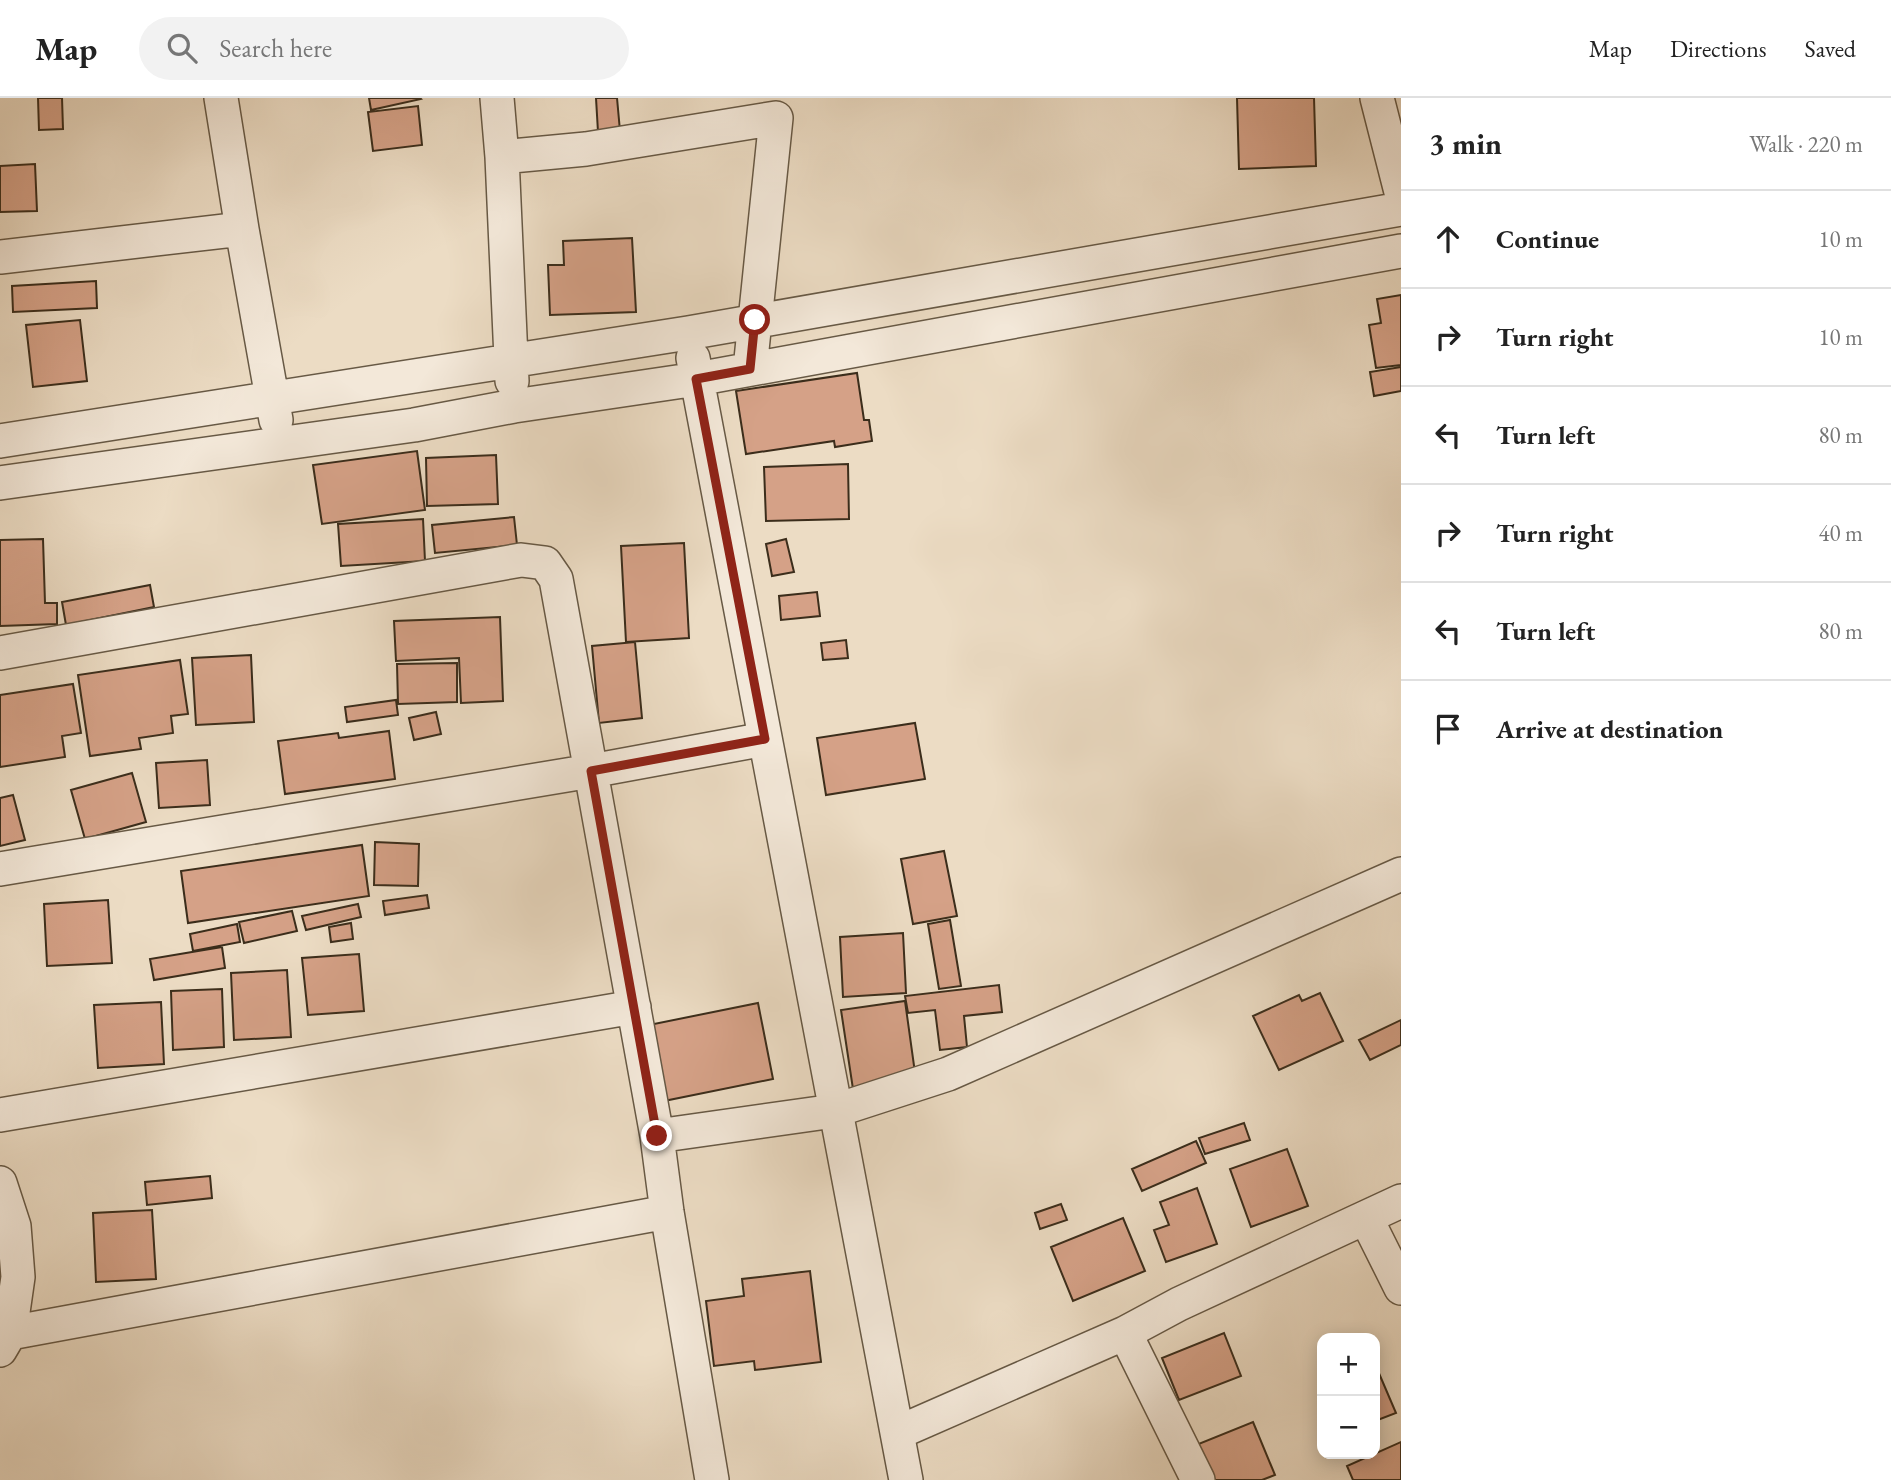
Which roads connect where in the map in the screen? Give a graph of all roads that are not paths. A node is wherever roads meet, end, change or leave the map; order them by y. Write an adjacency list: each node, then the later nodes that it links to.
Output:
1 (221, 98): 8 (street)
2 (496, 98): 5 (street)
3 (1377, 98): 6 (street)
4 (776, 108): 5 (street); 15 (street)
5 (502, 157): 17 (street)
6 (1401, 192)
7 (1401, 208): 9 (street)
8 (242, 229): 11 (street); 20 (street)
9 (1248, 235): 12 (street); 13 (street)
10 (1401, 251): 13 (street)
11 (0, 257)
12 (1054, 269): 14 (street); 15 (street)
13 (1256, 277): 14 (street)
14 (1060, 313): 18 (street)
15 (755, 320): 16 (street); 18 (street)
16 (688, 333): 17 (street); 19 (street)
17 (510, 361): 20 (street); 21 (street)
18 (750, 369): 19 (street)
19 (696, 379): 21 (street); 27 (street)
20 (272, 398): 22 (street); 23 (street)
21 (514, 406): 23 (street)
22 (15, 438): 24 (street)
23 (280, 443): 24 (street)
24 (34, 480): 25 (street)
25 (0, 484)
26 (0, 653): 28 (street)
27 (765, 739): 28 (street); 32 (street)
28 (591, 771): 29 (street); 31 (street)
29 (0, 869)
30 (1401, 874): 32 (street)
31 (634, 1007): 33 (street); 34 (street)
32 (835, 1111): 34 (street); 42 (street)
33 (0, 1115)
34 (657, 1136): 37 (street)
35 (0, 1183): 41 (street)
36 (1401, 1201): 38 (street)
37 (667, 1212): 41 (street); 43 (street)
38 (1366, 1218): 39 (street); 40 (street)
39 (1401, 1288)
40 (1125, 1333): 42 (street); 45 (street)
41 (5, 1342)
42 (897, 1433): 44 (street)
43 (712, 1480)
44 (906, 1480)
45 (1198, 1480)

